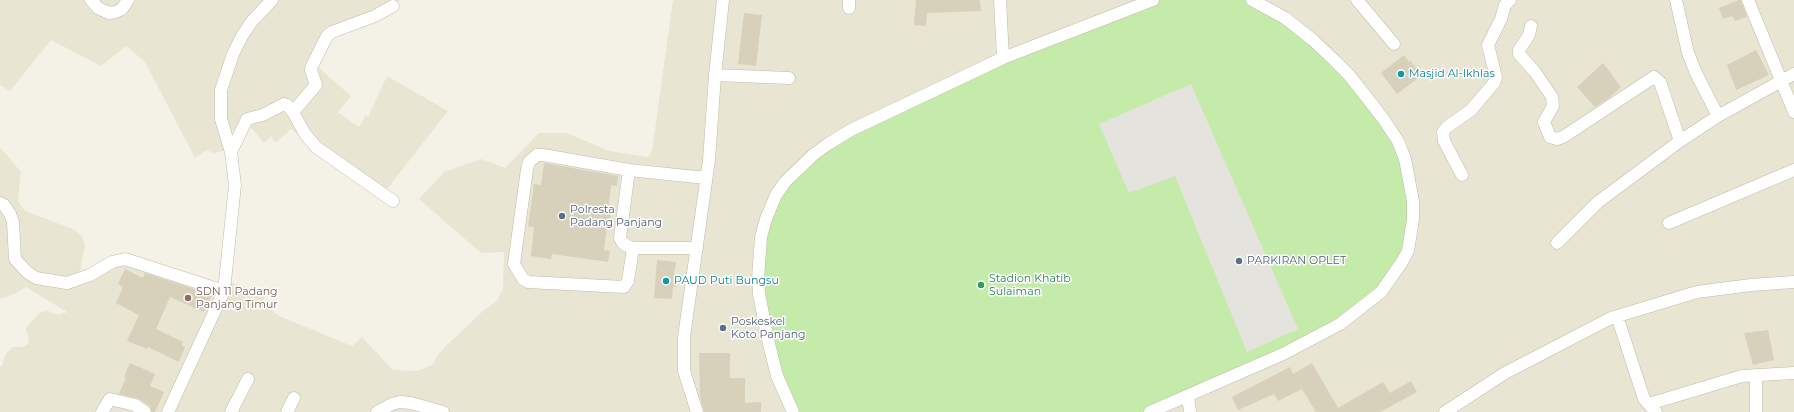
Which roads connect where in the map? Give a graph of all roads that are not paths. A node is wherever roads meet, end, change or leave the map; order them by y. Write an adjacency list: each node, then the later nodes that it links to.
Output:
1 (91, 0): 2 (street)
2 (128, 0)
3 (272, 0): 25 (street)
4 (723, 0): 17 (street)
5 (1000, 0): 15 (street)
6 (1154, 0): 15 (street)
7 (1252, 0): 42 (street)
8 (1357, 0): 14 (street)
9 (1510, 0): 28 (street)
10 (1676, 0): 23 (street)
11 (1748, 0): 19 (street)
12 (393, 6): 21 (street)
13 (1531, 26): 24 (street)
14 (1394, 44)
15 (1003, 58): 53 (street)
16 (1794, 74): 19 (street)
17 (715, 75): 18 (street); 29 (street)
18 (789, 78)
19 (1780, 80): 20 (street); 23 (street)
20 (1791, 100): 22 (street)
21 (293, 112): 25 (street); 30 (street)
22 (1794, 112)
23 (1718, 116): 24 (street)
24 (1680, 140): 33 (street)
25 (230, 152): 37 (street)
26 (629, 170): 29 (street); 34 (street); 34 (street)
27 (1794, 170): 32 (street)
28 (1462, 175)
29 (706, 178): 35 (street)
30 (393, 201)
31 (0, 203): 37 (street)
32 (1669, 223)
33 (1557, 243)
34 (633, 248): 35 (street)
35 (697, 248): 52 (street)
36 (1794, 282): 38 (street)
37 (224, 292): 47 (street)
38 (1617, 316): 44 (street); 56 (street)
39 (1794, 373): 40 (street)
40 (1756, 375): 44 (street); 57 (street)
41 (248, 379): 48 (street)
42 (1188, 396): 54 (street); 55 (street)
43 (294, 398): 49 (street)
44 (1653, 408)
45 (102, 412): 46 (street)
46 (145, 412)
47 (168, 412)
48 (231, 412)
49 (287, 412)
50 (377, 412): 51 (street)
51 (443, 412)
52 (697, 412)
53 (793, 412)
54 (1150, 412)
55 (1190, 412)
56 (1445, 412)
57 (1756, 412)

